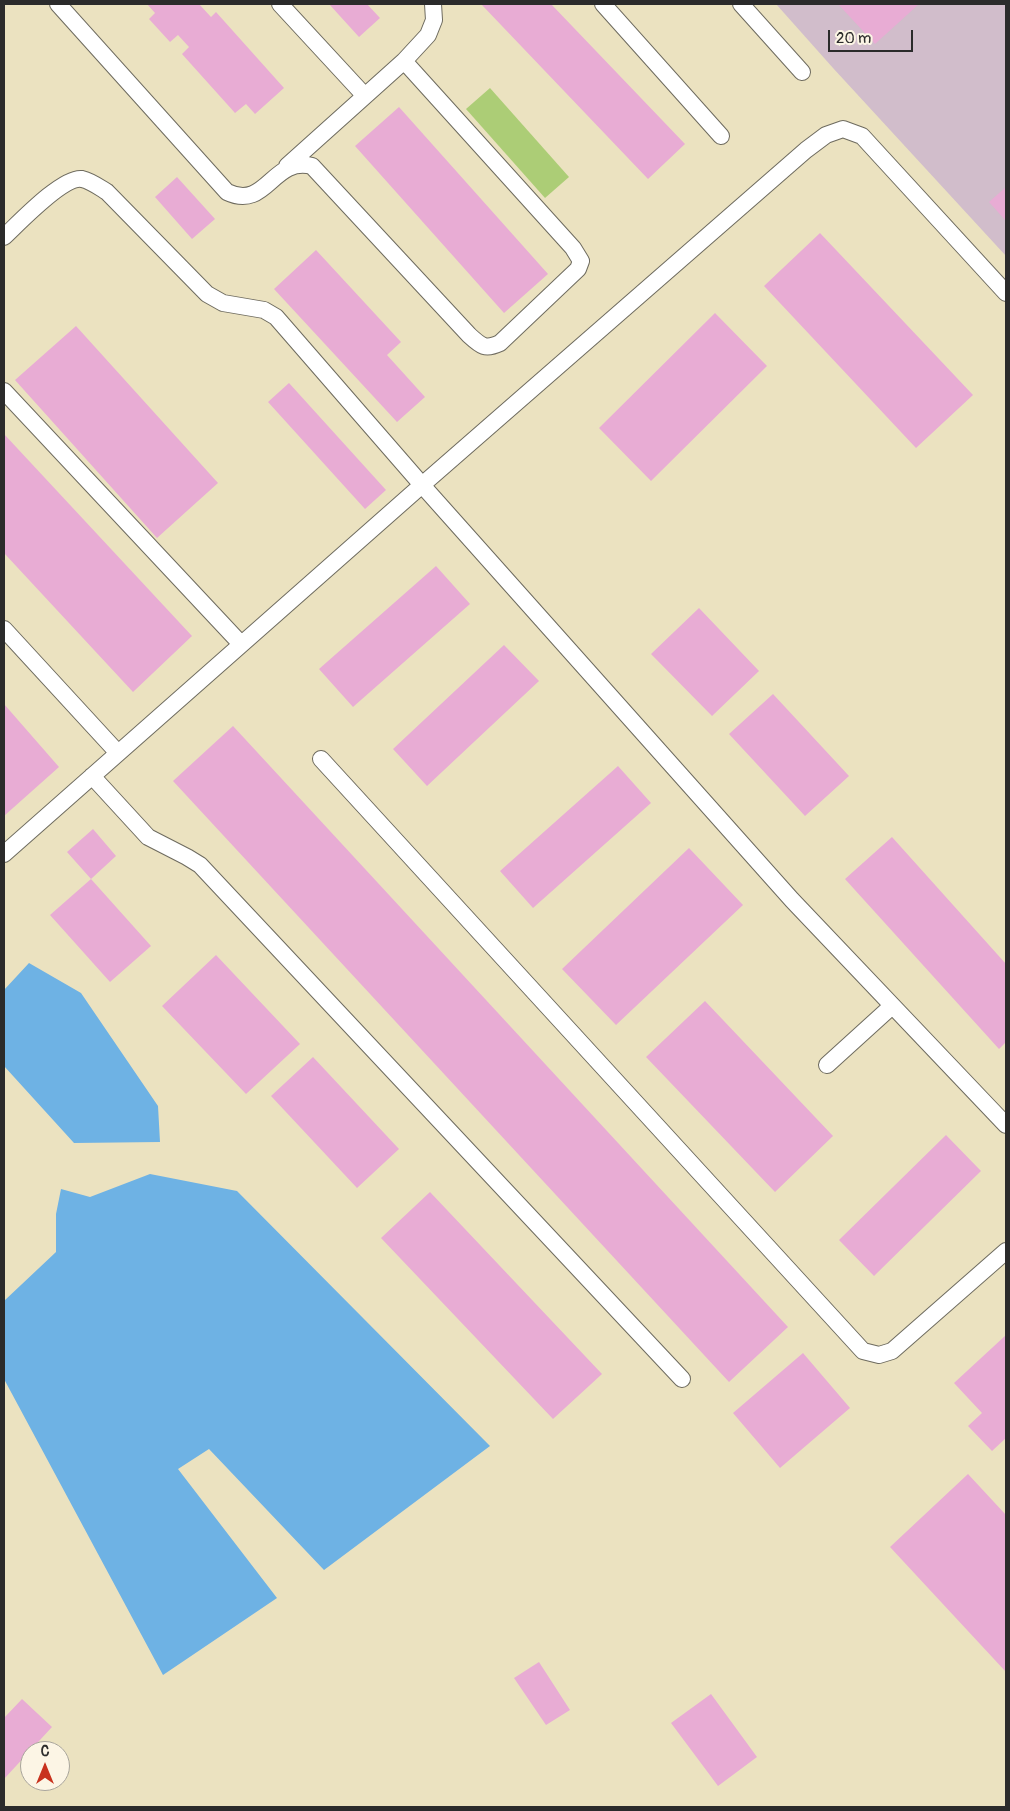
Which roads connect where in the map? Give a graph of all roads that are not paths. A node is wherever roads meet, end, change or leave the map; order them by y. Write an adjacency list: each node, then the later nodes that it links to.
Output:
1 (58, 4): 10 (lane)
2 (280, 4): 8 (lane)
3 (433, 4): 6 (lane)
4 (603, 4): 9 (lane)
5 (740, 4): 7 (lane)
6 (404, 61): 8 (lane); 10 (lane)
7 (802, 72)
8 (365, 96): 10 (lane)
9 (721, 136)
10 (286, 168)
11 (4, 237): 14 (lane)
12 (1006, 292): 14 (lane)
13 (4, 391): 16 (lane)
14 (422, 485): 16 (lane); 21 (lane)
15 (4, 628): 17 (lane)
16 (241, 644): 17 (lane)
17 (118, 753): 19 (lane)
18 (321, 759): 24 (lane)
19 (92, 776): 20 (lane); 25 (lane)
20 (4, 854)
21 (892, 1006): 22 (lane); 23 (lane)
22 (828, 1065)
23 (1006, 1125)
24 (1006, 1250)
25 (682, 1379)

